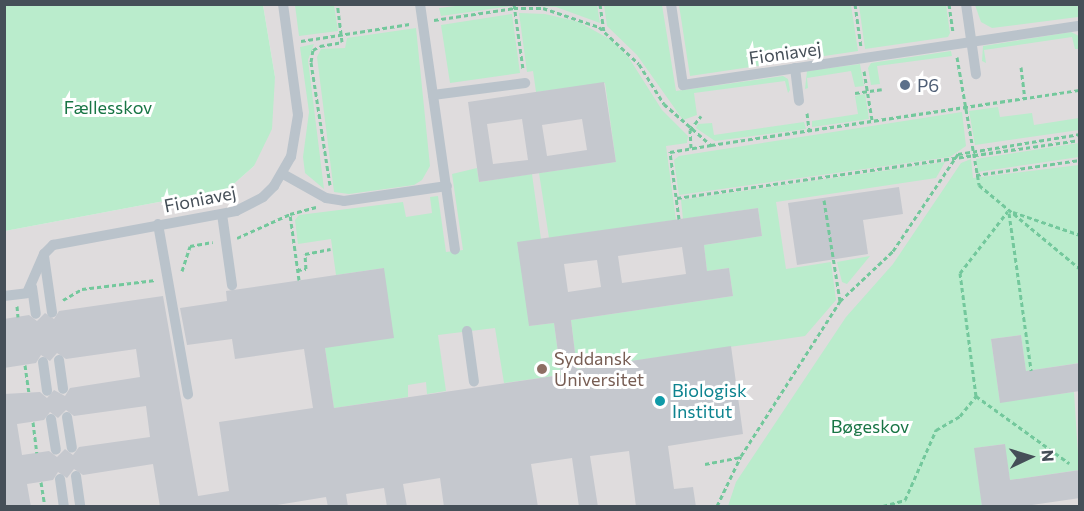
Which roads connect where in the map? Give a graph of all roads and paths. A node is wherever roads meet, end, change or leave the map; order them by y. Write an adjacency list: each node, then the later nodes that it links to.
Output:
1 (284, 4): 13 (lane, Fioniavej)
2 (337, 4): 12 (path)
3 (420, 4): 9 (lane)
4 (514, 4): 19 (path)
5 (600, 4): 11 (path)
6 (671, 4): 16 (lane, Fioniavej)
7 (949, 4): 15 (path)
8 (966, 4): 14 (lane)
9 (423, 22): 12 (path); 22 (lane)
10 (1080, 26): 14 (lane, Fioniavej)
11 (604, 31)
12 (341, 36): 13 (path); 38 (path)
13 (289, 42): 35 (lane, Fioniavej)
14 (972, 42): 15 (lane, Fioniavej); 18 (lane)
15 (955, 44): 16 (lane, Fioniavej); 31 (path)
16 (795, 68): 24 (lane)
17 (1021, 68): 23 (path)
18 (976, 74)
19 (525, 78): 22 (lane)
20 (882, 88): 21 (path)
21 (855, 93)
22 (433, 95): 37 (lane)
23 (1025, 98)
24 (803, 105): 26 (path)
25 (701, 116): 30 (path)
26 (809, 129)
27 (1080, 134): 31 (path)
28 (1080, 140): 32 (path)
29 (711, 145): 30 (path)
30 (692, 148): 39 (path)
31 (971, 150): 32 (path); 33 (path)
32 (972, 155): 33 (path); 36 (path)
33 (955, 158): 39 (path); 55 (path)
34 (1080, 160): 36 (path)
35 (283, 174): 38 (lane); 42 (lane, Fioniavej)
36 (976, 175): 41 (path)
37 (447, 186): 38 (lane); 47 (lane)
38 (326, 198): 50 (path)
39 (677, 198): 43 (path)
40 (824, 200): 55 (path)
41 (1008, 211): 45 (path); 49 (path); 62 (path); 68 (path)
42 (222, 214): 44 (lane, Fioniavej); 52 (lane)
43 (679, 219)
44 (158, 224): 48 (lane, Fioniavej); 67 (lane)
45 (1080, 235)
46 (331, 249): 50 (path)
47 (455, 250)
48 (44, 254): 53 (lane); 56 (lane)
49 (1080, 269)
50 (297, 270): 51 (path)
51 (298, 280)
52 (232, 285)
53 (32, 287): 54 (lane); 57 (lane)
54 (4, 296)
55 (840, 301): 75 (path)
56 (52, 312)
57 (36, 314)
58 (467, 331): 63 (lane)
59 (59, 360): 64 (lane)
60 (43, 362): 65 (lane)
61 (25, 365): 66 (path)
62 (1031, 370)
63 (474, 382)
64 (63, 389)
65 (47, 391)
66 (29, 394)
67 (188, 394)
68 (976, 396): 76 (path); 85 (path)
69 (67, 417): 72 (lane)
70 (51, 419): 73 (lane)
71 (33, 422): 74 (path)
72 (72, 448)
73 (56, 450)
74 (37, 453)
75 (741, 456): 77 (path); 84 (path)
76 (1069, 463)
77 (705, 464)
78 (76, 477): 83 (lane)
79 (60, 479): 82 (lane)
80 (41, 482): 81 (path)
81 (45, 507)
82 (64, 507)
83 (80, 507)
84 (717, 507)
85 (883, 507)

